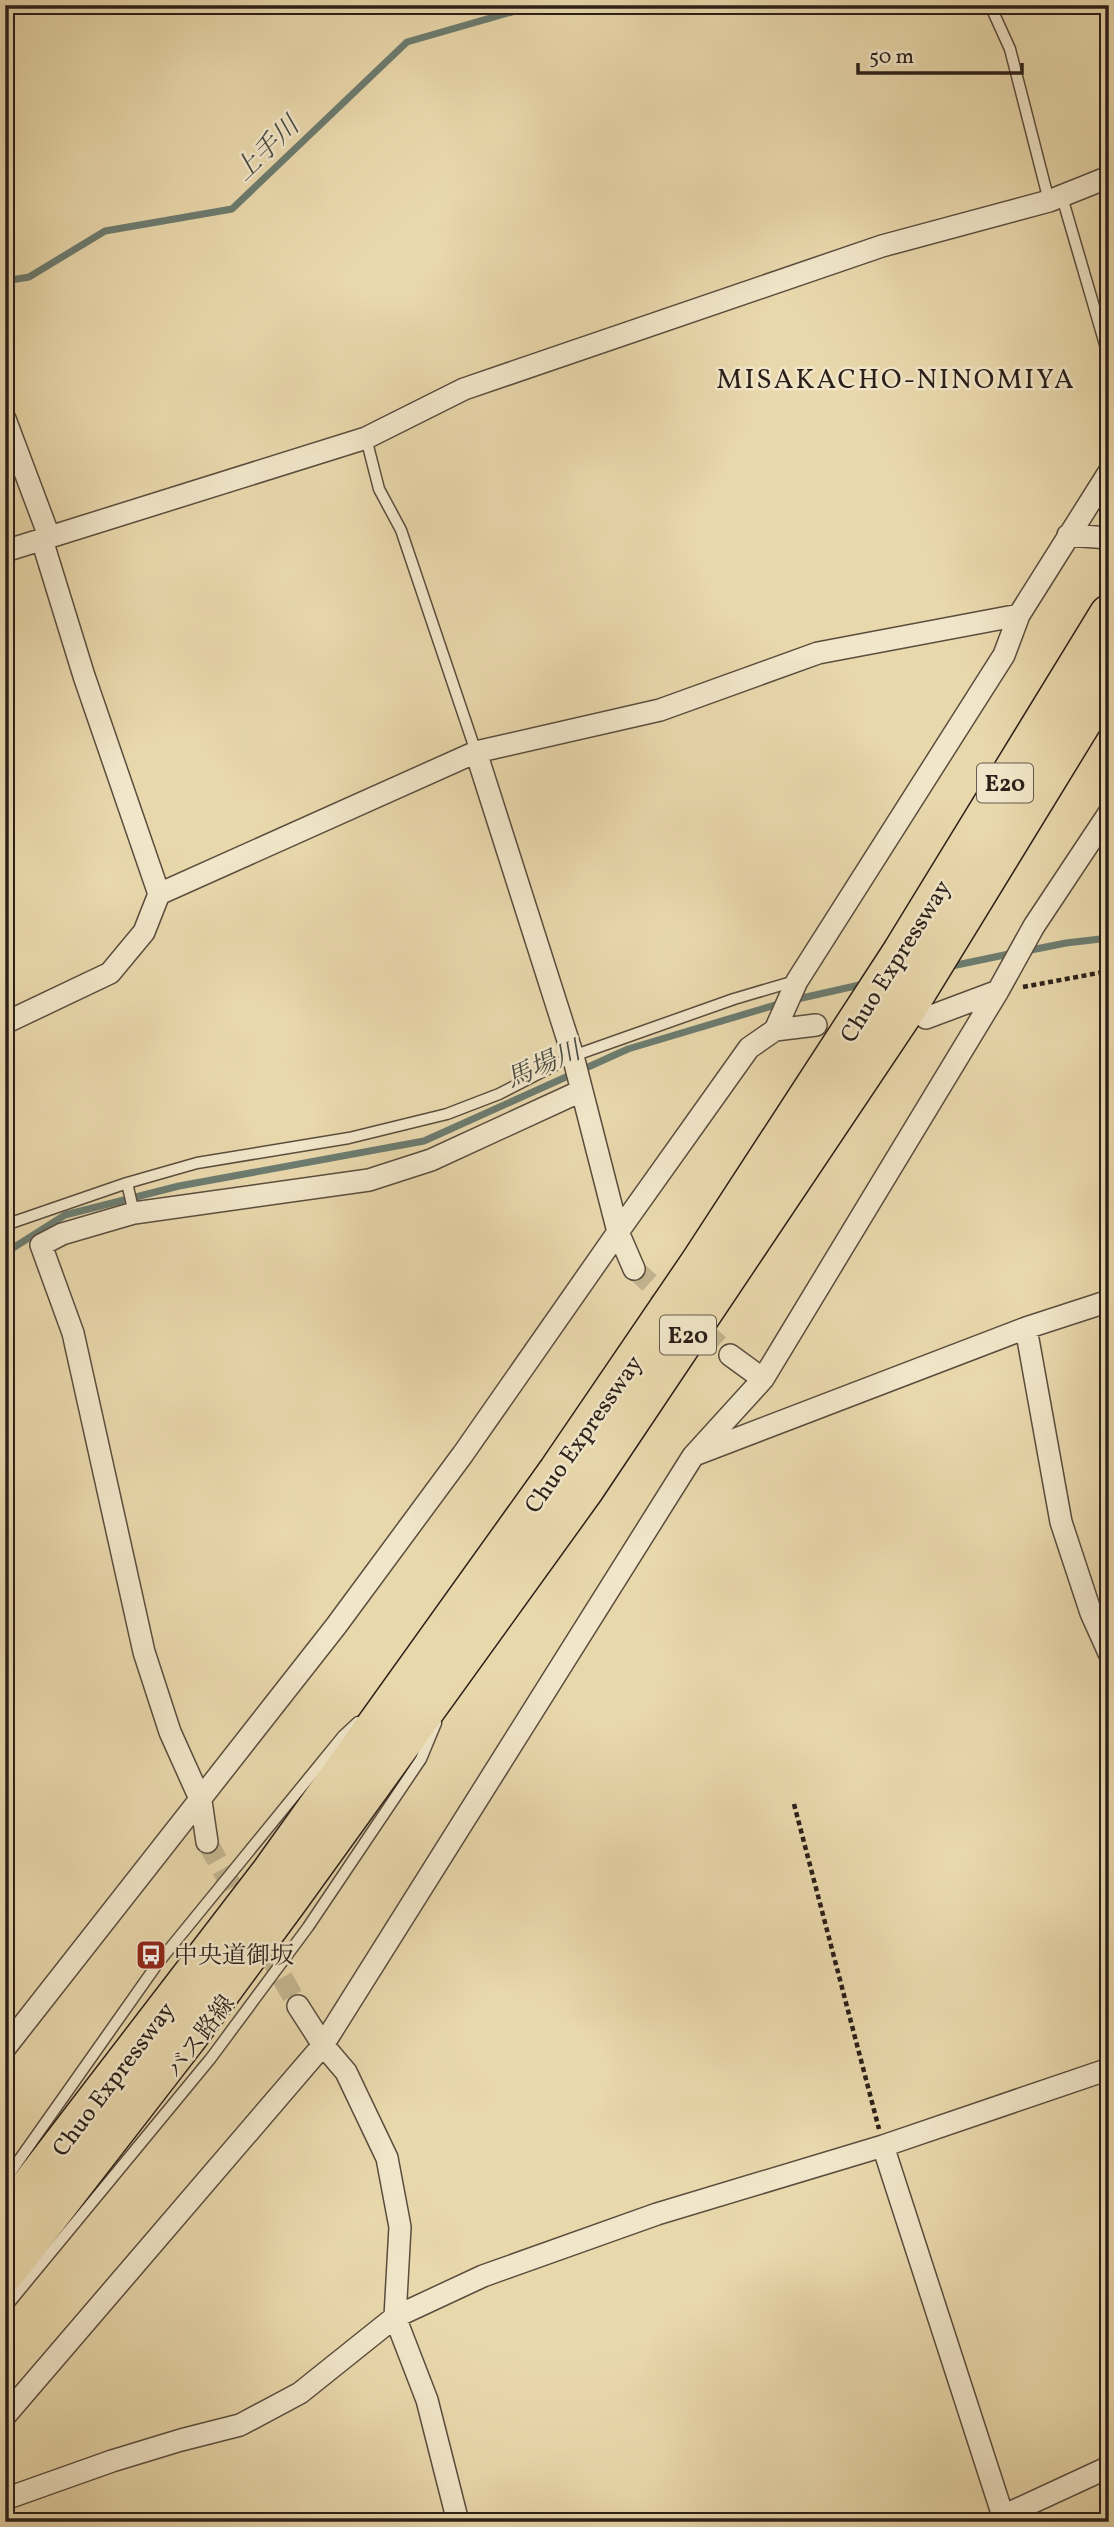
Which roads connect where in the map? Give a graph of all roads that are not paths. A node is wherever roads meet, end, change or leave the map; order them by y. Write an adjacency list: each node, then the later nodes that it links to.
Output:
1 (990, 5): 3 (lane)
2 (1109, 177): 3 (street)
3 (1056, 199): 4 (lane); 6 (street)
4 (1109, 358)
5 (5, 419): 9 (street)
6 (366, 438): 9 (street); 15 (lane)
7 (1109, 472): 8 (street)
8 (1068, 535): 10 (street); 13 (street)
9 (49, 536): 11 (street); 17 (street)
10 (1109, 538)
11 (5, 551)
12 (1109, 614): 38 (highway, Chuo Expressway / E20)
13 (1019, 615): 15 (street); 18 (street)
14 (1109, 678): 20 (highway, Chuo Expressway / E20)
15 (476, 752): 17 (street); 24 (street)
16 (1109, 813): 19 (street)
17 (159, 894): 22 (street)
18 (795, 985): 21 (street); 24 (lane)
19 (998, 991): 20 (street); 34 (street)
20 (918, 1010): 37 (highway, Chuo Expressway / E20)
21 (778, 1022): 23 (street); 29 (street)
22 (5, 1023)
23 (816, 1025)
24 (574, 1059): 25 (street); 26 (lane)
25 (581, 1088): 27 (street); 29 (street)
26 (128, 1187): 27 (lane); 28 (lane)
27 (134, 1209): 41 (street)
28 (5, 1225)
29 (618, 1232): 30 (street); 41 (street)
30 (634, 1269)
31 (1109, 1301): 32 (street)
32 (1026, 1328): 35 (street); 36 (street)
33 (730, 1355): 34 (street)
34 (763, 1379): 35 (street)
35 (693, 1456): 44 (street)
36 (1109, 1653)
37 (460, 1662): 50 (highway, Chuo Expressway / E20); 51 (lane, バス路線)
38 (415, 1670): 39 (lane); 49 (highway, Chuo Expressway / E20)
39 (374, 1708)
40 (363, 1717): 48 (lane)
41 (201, 1801): 42 (street); 45 (street)
42 (207, 1842)
43 (298, 2006): 44 (street)
44 (324, 2045): 52 (street); 53 (street)
45 (5, 2048)
46 (1109, 2069): 47 (street)
47 (883, 2146): 52 (street); 56 (street)
48 (5, 2180)
49 (5, 2219)
50 (5, 2273)
51 (5, 2308)
52 (396, 2317): 55 (street); 57 (street)
53 (5, 2416)
54 (1109, 2467): 56 (street)
55 (5, 2499)
56 (1004, 2519)
57 (458, 2522)

